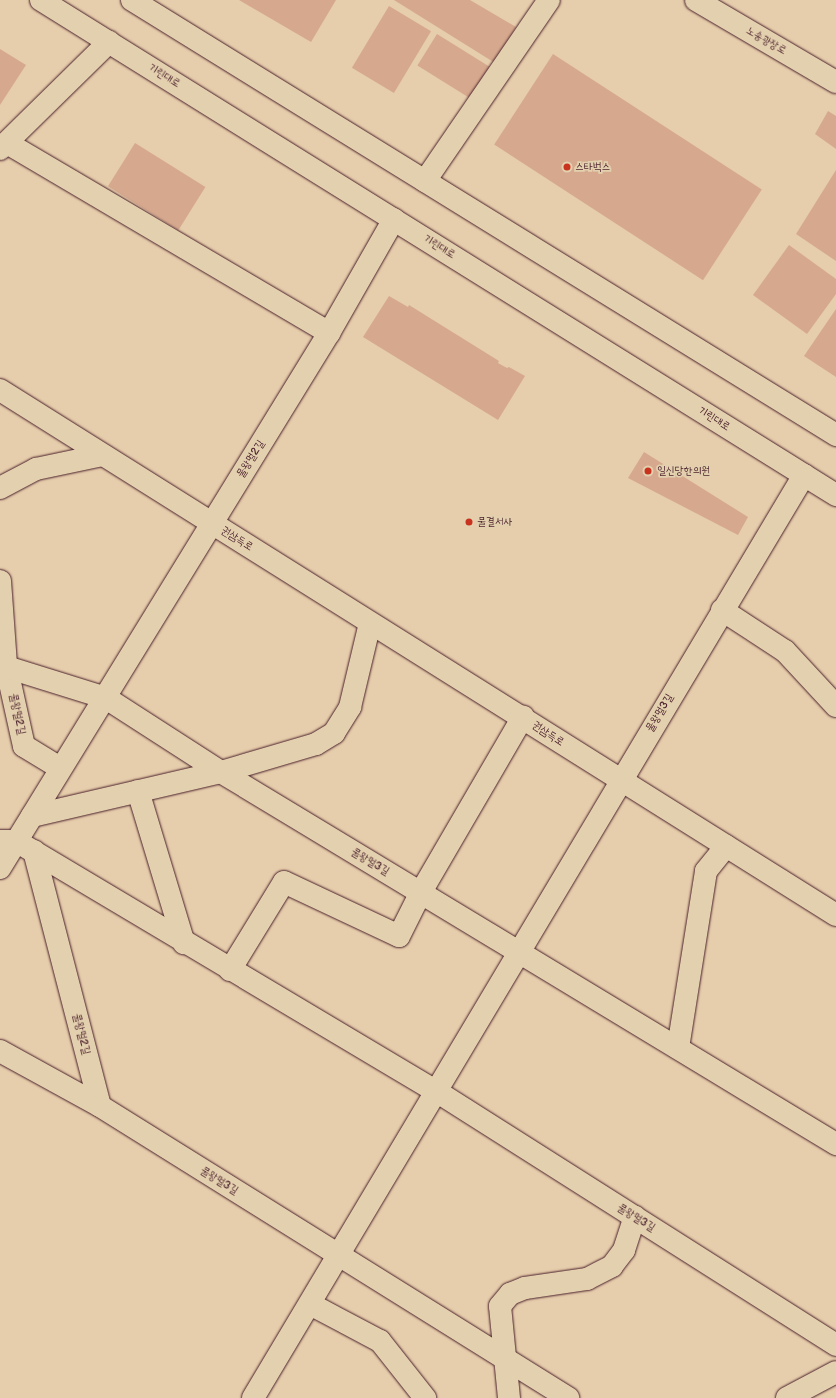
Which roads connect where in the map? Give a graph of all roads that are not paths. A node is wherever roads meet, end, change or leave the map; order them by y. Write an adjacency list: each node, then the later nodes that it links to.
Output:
1 (41, 0): 5 (street, 기린대로)
2 (549, 0): 8 (street)
3 (696, 0): 6 (street, 노송광장로)
4 (146, 4): 8 (street)
5 (109, 42): 7 (street); 9 (street, 기린대로)
6 (836, 82)
7 (4, 146): 10 (street)
8 (425, 181): 12 (street)
9 (394, 219): 10 (street, 물왕멀2길); 14 (street, 기린대로)
10 (329, 333): 17 (street, 물왕멀2길)
11 (0, 390): 13 (street, 권삼득로)
12 (836, 435)
13 (103, 455): 15 (street); 17 (street, 권삼득로)
14 (804, 475): 16 (street, 기린대로); 19 (street, 물왕멀3길)
15 (0, 488)
16 (836, 495)
17 (212, 523): 20 (street, 권삼득로); 22 (street, 물왕멀2길)
18 (0, 581): 21 (street, 물왕멀2길)
19 (722, 610): 23 (street); 27 (street, 물왕멀3길)
20 (370, 623): 24 (street, 권삼득로); 26 (street)
21 (3, 665): 22 (street); 25 (street, 물왕멀2길)
22 (106, 698): 25 (street, 물왕멀2길); 26 (street)
23 (836, 706)
24 (522, 717): 27 (street, 권삼득로); 33 (street)
25 (60, 768): 29 (street, 물왕멀2길)
26 (221, 772): 28 (street); 33 (street, 물왕멀3길)
27 (620, 780): 31 (street, 권삼득로); 36 (street, 물왕멀3길)
28 (138, 791): 29 (street); 35 (street)
29 (32, 816): 30 (street, 물왕멀2길)
30 (17, 844): 32 (street, 물왕멀2길); 35 (street); 41 (street, 물왕멀2길)
31 (726, 846): 34 (street, 권삼득로); 38 (street)
32 (0, 868)
33 (420, 892): 36 (street, 물왕멀3길); 37 (street)
34 (836, 915)
35 (184, 943): 37 (street)
36 (518, 952): 38 (street, 물왕멀3길); 40 (street, 물왕멀3길)
37 (222, 966): 40 (street, 물왕멀3길)
38 (678, 1048): 42 (street, 물왕멀3길)
39 (0, 1051): 41 (street)
40 (436, 1091): 43 (street, 물왕멀3길); 44 (street, 물왕멀3길)
41 (100, 1106): 44 (street, 물왕멀3길)
42 (836, 1144)
43 (635, 1217): 46 (street, 물왕멀3길); 47 (street)
44 (338, 1255): 45 (street, 물왕멀3길); 47 (street, 물왕멀3길)
45 (310, 1304): 49 (street, 물왕멀3길); 50 (street)
46 (836, 1345)
47 (505, 1359): 51 (street); 52 (street, 물왕멀3길)
48 (836, 1372): 53 (street)
49 (253, 1398)
50 (425, 1398)
51 (509, 1398)
52 (568, 1398)
53 (787, 1398)

